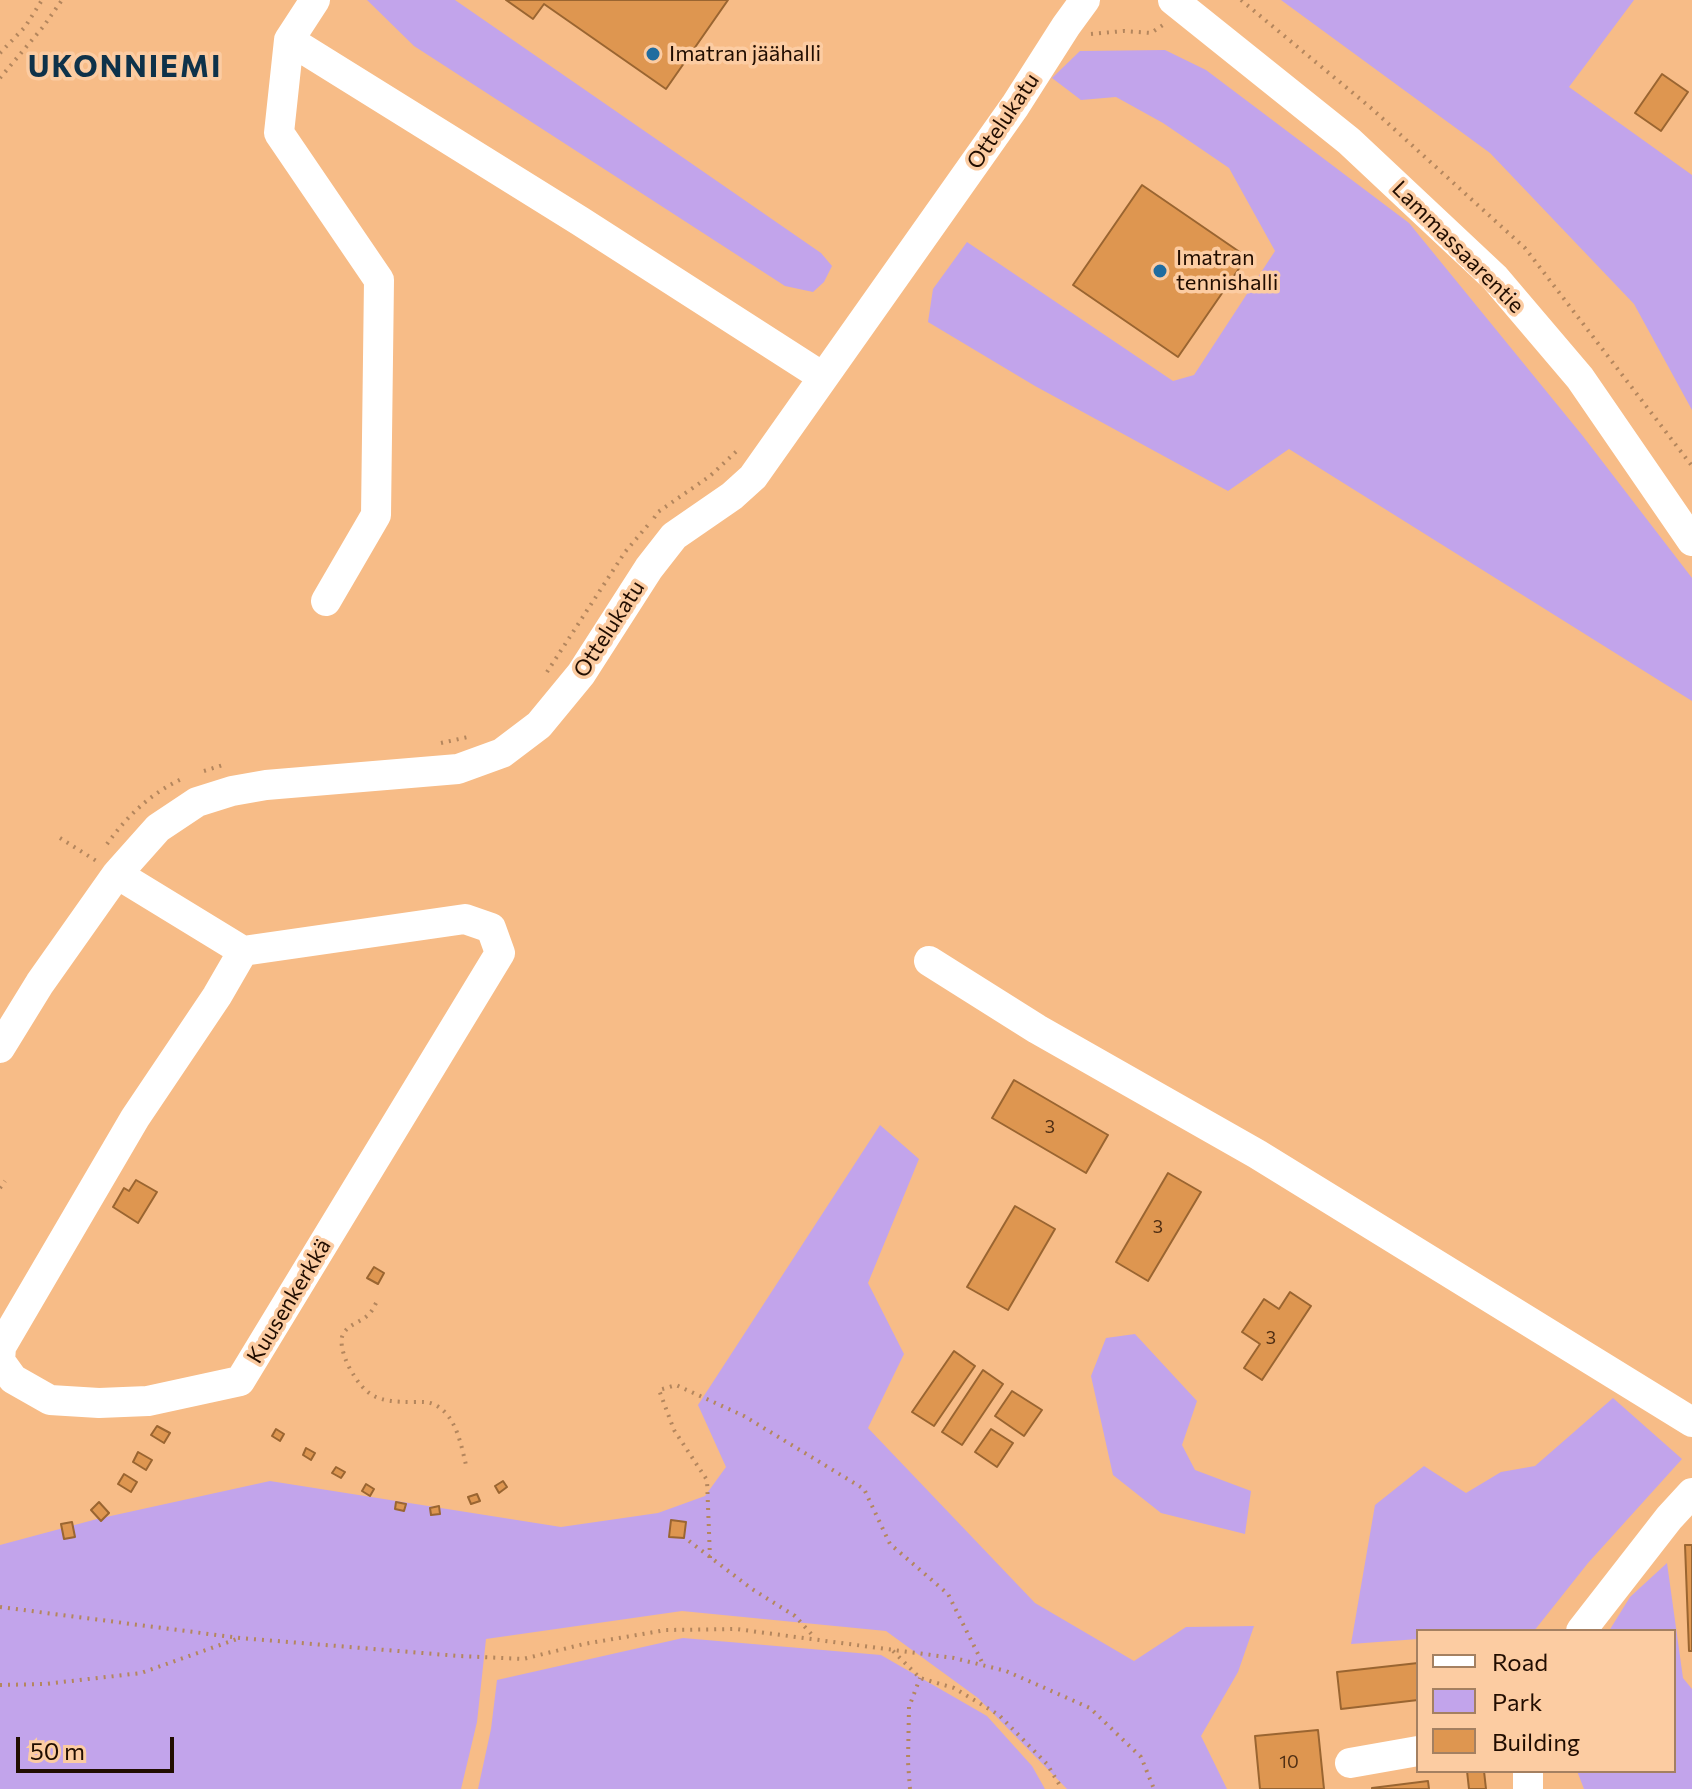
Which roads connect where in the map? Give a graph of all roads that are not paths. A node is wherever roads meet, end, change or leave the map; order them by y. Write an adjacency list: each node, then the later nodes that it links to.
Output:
1 (315, 0): 4 (street)
2 (1085, 0): 5 (street, Ottelukatu)
3 (1177, 3): 6 (street, Lammassaarentie)
4 (289, 40): 5 (street); 7 (street)
5 (823, 377): 8 (street, Ottelukatu)
6 (1692, 541)
7 (326, 601)
8 (111, 861): 9 (street); 11 (street, Ottelukatu)
9 (243, 951): 9 (street, Kuusenkerkkä)
10 (929, 961): 12 (street)
11 (0, 1048)
12 (1692, 1422)
13 (1692, 1493): 14 (street)
14 (1583, 1629)
15 (1416, 1751): 16 (street)
16 (1350, 1763)

